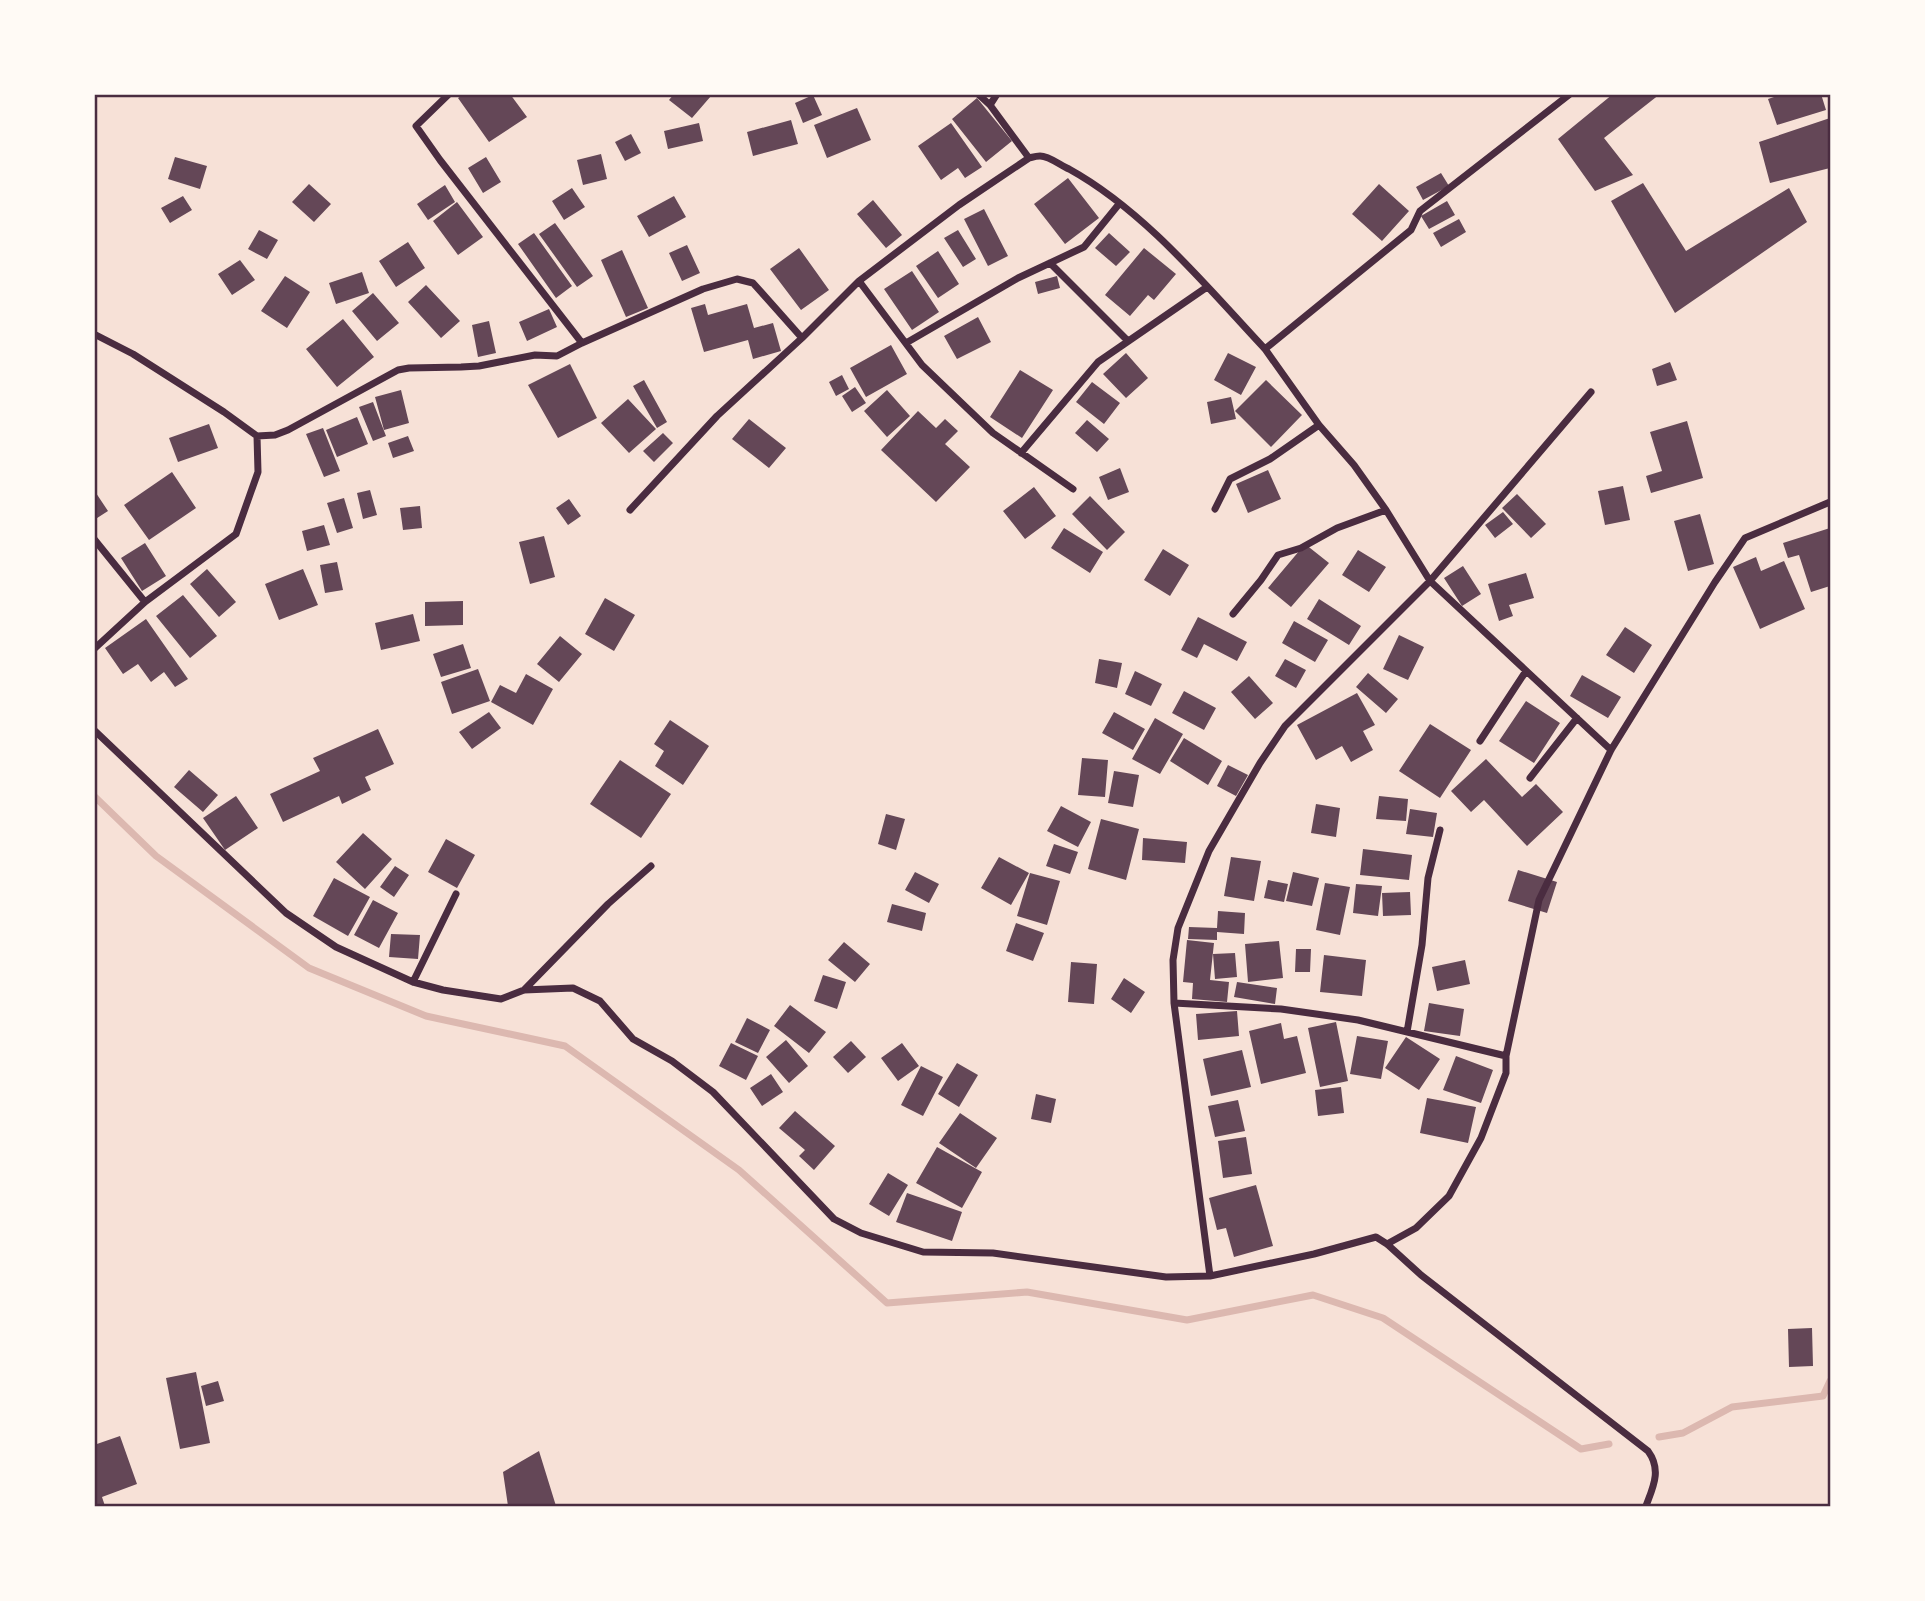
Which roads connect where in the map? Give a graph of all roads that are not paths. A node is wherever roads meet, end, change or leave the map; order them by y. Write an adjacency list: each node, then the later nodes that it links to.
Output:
1 (978, 94): 5 (street)
2 (997, 94): 5 (street)
3 (1570, 94): 16 (street)
4 (446, 96): 14 (street)
5 (990, 105): 6 (street)
6 (1029, 158): 7 (street); 9 (street)
7 (1119, 204): 8 (street); 10 (street)
8 (1050, 263): 13 (street); 15 (street)
9 (859, 281): 12 (street); 15 (street)
10 (1207, 287): 13 (street); 16 (street)
11 (94, 334): 19 (street)
12 (802, 338): 14 (street); 24 (street)
13 (1128, 341): 20 (street)
14 (582, 343): 19 (street)
15 (906, 343): 20 (street)
16 (1265, 349): 18 (street)
17 (1591, 391): 27 (street)
18 (1319, 425): 23 (street); 25 (street)
19 (257, 436): 28 (street)
20 (1021, 453): 21 (street)
21 (1073, 489)
22 (1830, 502): 35 (street)
23 (1215, 509)
24 (630, 510)
25 (1386, 510): 27 (street); 29 (street)
26 (94, 538): 28 (street)
27 (1430, 581): 31 (street); 42 (street)
28 (145, 602): 30 (street)
29 (1233, 614)
30 (94, 649)
31 (1526, 671): 32 (street); 34 (street)
32 (1577, 718): 35 (street); 36 (street)
33 (94, 730): 40 (street)
34 (1480, 741)
35 (1611, 750): 44 (street)
36 (1530, 778)
37 (1440, 830): 43 (street)
38 (651, 866): 41 (street)
39 (456, 894): 40 (street)
40 (413, 982): 41 (street)
41 (524, 990): 46 (street)
42 (1174, 1003): 43 (street); 46 (street)
43 (1407, 1032): 44 (street)
44 (1506, 1056): 45 (street)
45 (1387, 1244): 46 (street); 47 (street)
46 (1210, 1276)
47 (1646, 1507)

